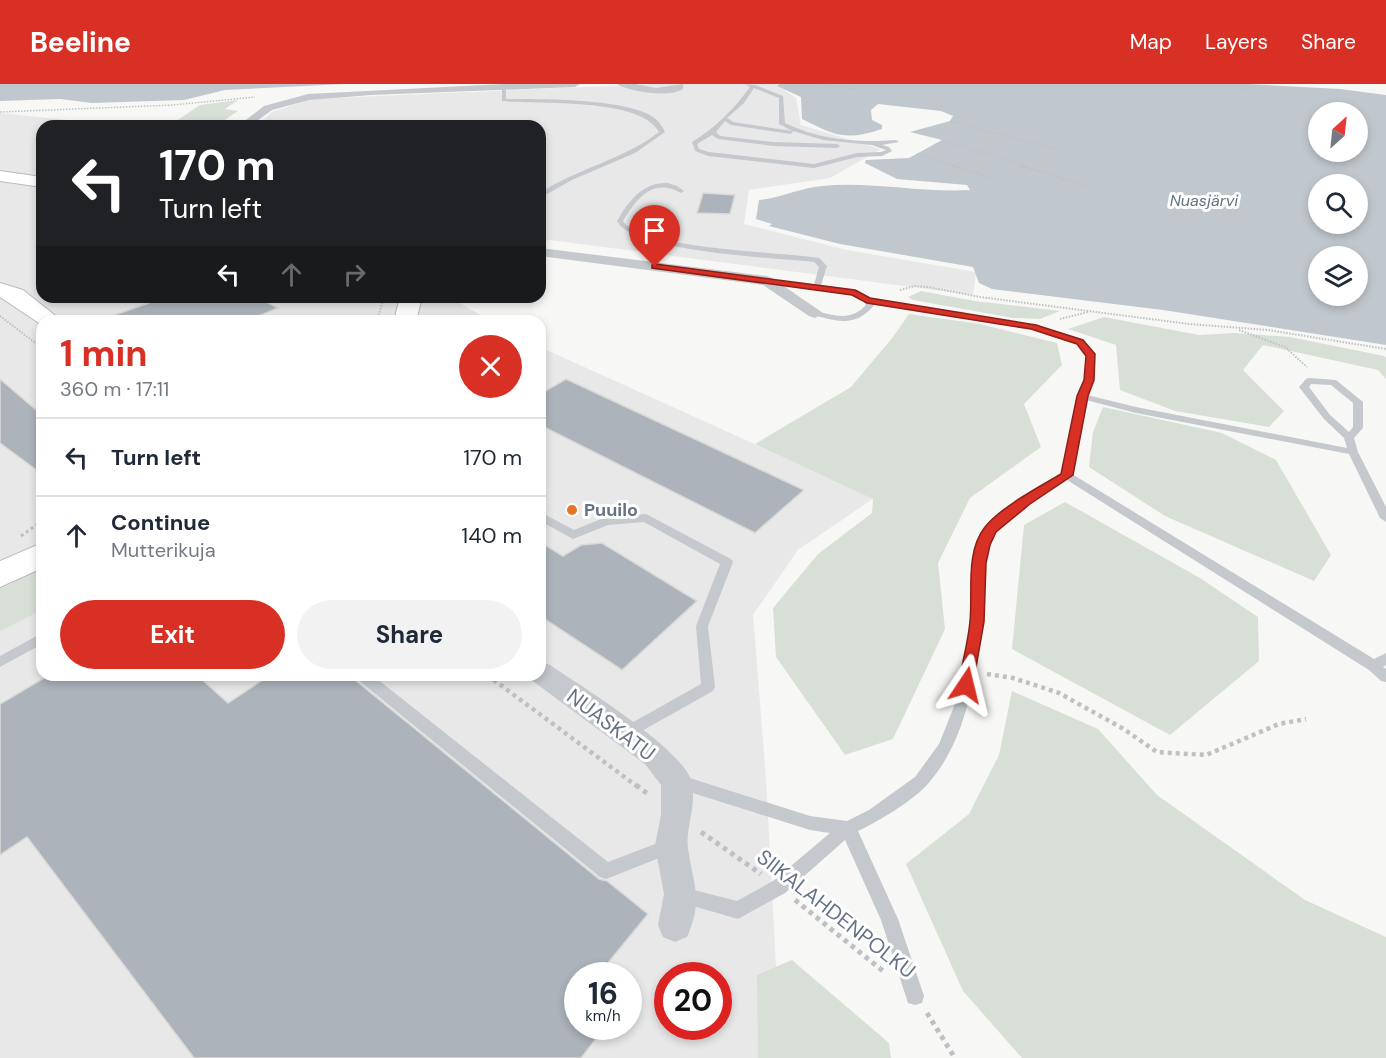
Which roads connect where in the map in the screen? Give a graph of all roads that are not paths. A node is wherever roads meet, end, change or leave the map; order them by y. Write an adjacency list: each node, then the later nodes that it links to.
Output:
1 (575, 84): 5 (street)
2 (622, 84): 3 (street)
3 (678, 84)
4 (750, 85): 6 (lane); 7 (lane)
5 (504, 87): 9 (street); 17 (lane)
6 (781, 97): 7 (lane); 11 (lane)
7 (746, 98): 8 (lane)
8 (724, 118): 10 (lane); 11 (lane)
9 (251, 120)
10 (713, 132): 13 (lane); 14 (lane)
11 (799, 133): 13 (lane)
12 (896, 142): 14 (lane)
13 (856, 143): 14 (lane)
14 (874, 144)
15 (0, 176): 16 (street)
16 (36, 181)
17 (546, 191)
18 (681, 191): 21 (lane)
19 (546, 253): 20 (street)
20 (767, 281): 21 (lane); 24 (street)
21 (817, 287): 23 (lane)
22 (0, 289): 25 (street)
23 (873, 301): 24 (lane); 26 (lane)
24 (815, 314)
25 (43, 315)
26 (1082, 396): 28 (lane); 29 (lane)
27 (1348, 436): 27 (lane); 28 (lane)
28 (1353, 452): 30 (lane)
29 (1067, 475): 36 (lane); 42 (lane)
30 (1386, 518)
31 (546, 519): 40 (lane)
32 (31, 540): 33 (street)
33 (0, 575)
34 (36, 641): 35 (lane)
35 (0, 662)
36 (1380, 662): 38 (lane)
37 (546, 676): 40 (street, NUASKATU)
38 (1386, 677)
39 (369, 681): 43 (lane)
40 (626, 733): 41 (street, NUASKATU)
41 (676, 781): 42 (lane); 43 (street)
42 (848, 828): 44 (lane); 46 (lane)
43 (671, 846): 44 (street)
44 (681, 894): 45 (street)
45 (675, 925)
46 (915, 996)

